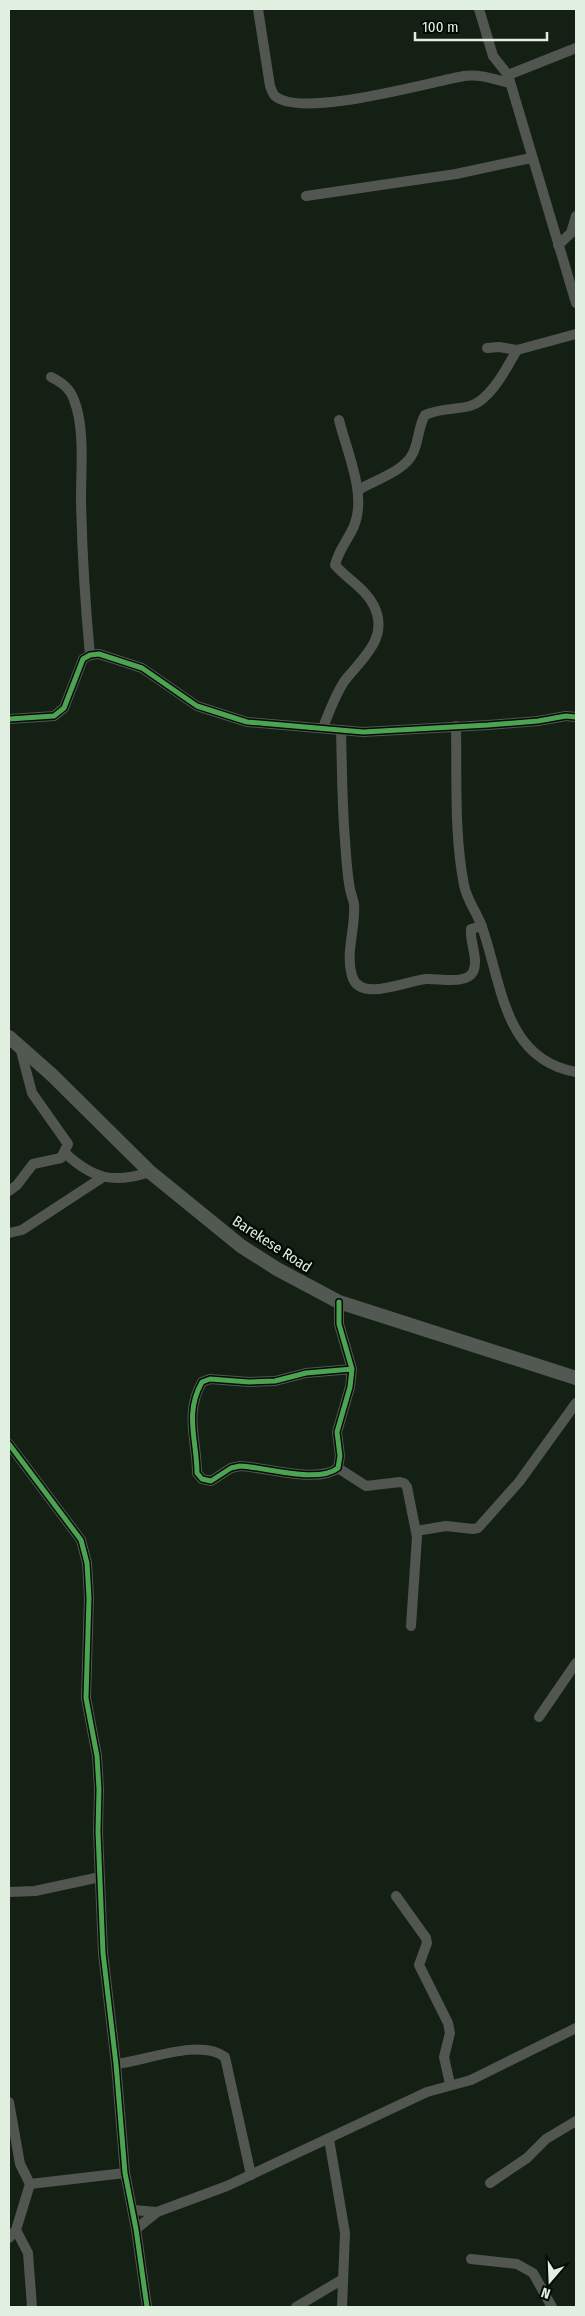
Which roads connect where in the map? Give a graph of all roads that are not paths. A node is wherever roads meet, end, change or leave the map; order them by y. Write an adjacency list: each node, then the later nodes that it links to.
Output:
1 (258, 9): 4 (street)
2 (479, 9): 4 (street)
3 (576, 48): 4 (street)
4 (508, 79): 5 (street)
5 (531, 158): 6 (street); 8 (street)
6 (306, 196)
7 (576, 216): 8 (street)
8 (558, 245): 9 (street)
9 (576, 303)
10 (576, 334): 12 (street)
11 (487, 348): 12 (street)
12 (517, 350): 15 (street)
13 (51, 377): 16 (street)
14 (339, 420): 15 (street)
15 (358, 490): 20 (street)
16 (90, 654): 18 (street); 20 (street)
17 (576, 717): 19 (street)
18 (9, 719)
19 (456, 726): 21 (street); 22 (street)
20 (323, 727): 21 (street)
21 (341, 730): 22 (street)
22 (482, 926): 25 (street)
23 (9, 1038): 24 (main road, Barekese Road)
24 (20, 1047): 26 (street); 27 (main road, Barekese Road)
25 (576, 1072)
26 (65, 1153): 28 (street); 29 (street)
27 (150, 1172): 28 (street); 31 (main road, Barekese Road)
28 (103, 1177): 30 (street)
29 (9, 1192)
30 (9, 1233)
31 (339, 1302): 32 (street); 33 (main road, Barekese Road)
32 (352, 1369): 36 (street); 36 (street)
33 (576, 1378)
34 (576, 1403): 37 (street)
35 (9, 1444): 41 (street)
36 (338, 1468): 37 (street)
37 (416, 1531): 38 (street)
38 (411, 1626)
39 (576, 1663): 40 (street)
40 (538, 1716)
41 (100, 1877): 42 (street); 45 (street)
42 (9, 1892)
43 (396, 1896): 46 (street)
44 (576, 2028): 46 (street)
45 (116, 2064): 50 (street); 51 (street)
46 (450, 2084): 49 (street)
47 (9, 2102): 53 (street)
48 (576, 2121): 52 (street)
49 (329, 2139): 51 (street); 59 (street)
50 (125, 2173): 53 (street); 54 (street)
51 (251, 2175): 55 (street)
52 (490, 2183)
53 (30, 2184): 57 (street)
54 (133, 2210): 55 (street); 56 (street)
55 (157, 2212): 56 (street)
56 (136, 2229): 61 (street)
57 (12, 2234): 60 (street)
58 (471, 2259): 64 (street)
59 (343, 2279): 62 (street); 63 (street)
60 (32, 2307)
61 (147, 2307)
62 (296, 2307)
63 (342, 2307)
64 (552, 2307)

